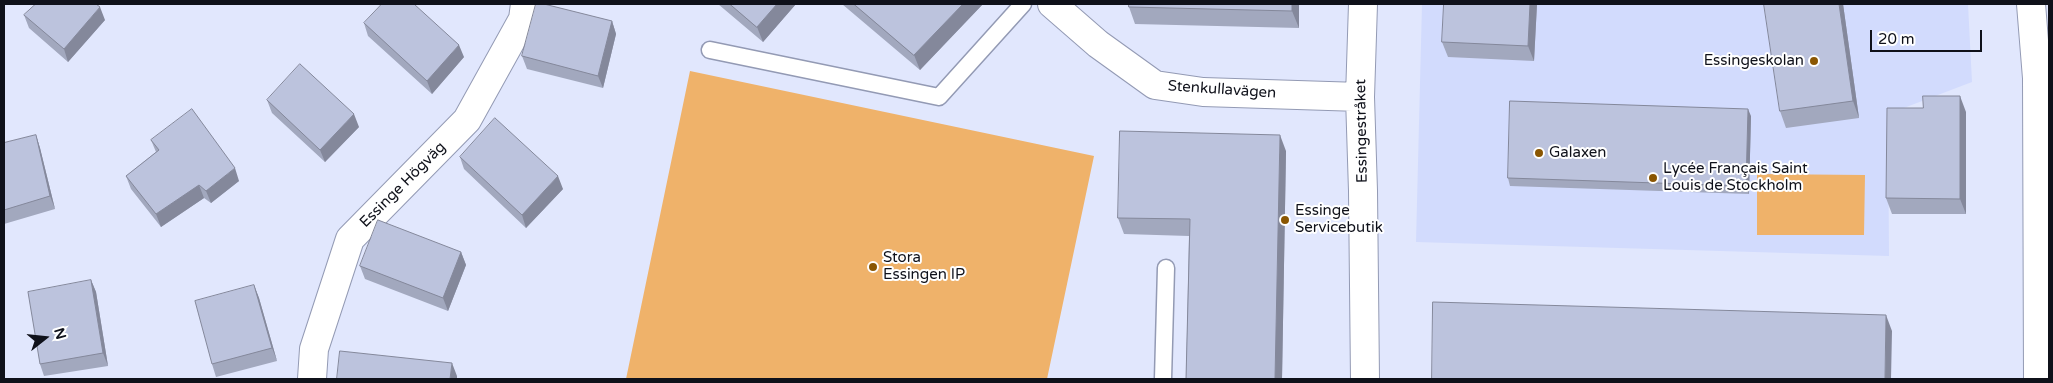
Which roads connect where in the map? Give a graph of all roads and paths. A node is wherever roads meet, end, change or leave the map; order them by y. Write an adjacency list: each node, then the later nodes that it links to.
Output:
1 (525, 4): 9 (street, Essinge Högväg)
2 (1023, 4): 6 (lane)
3 (1052, 4): 7 (street, Stenkullavägen)
4 (1363, 4): 7 (street, Essingestråket)
5 (2031, 4): 12 (street)
6 (710, 50)
7 (1360, 97): 11 (street, Essingestråket)
8 (1166, 268): 10 (lane)
9 (312, 379)
10 (1163, 379)
11 (1364, 379)
12 (2038, 379)

